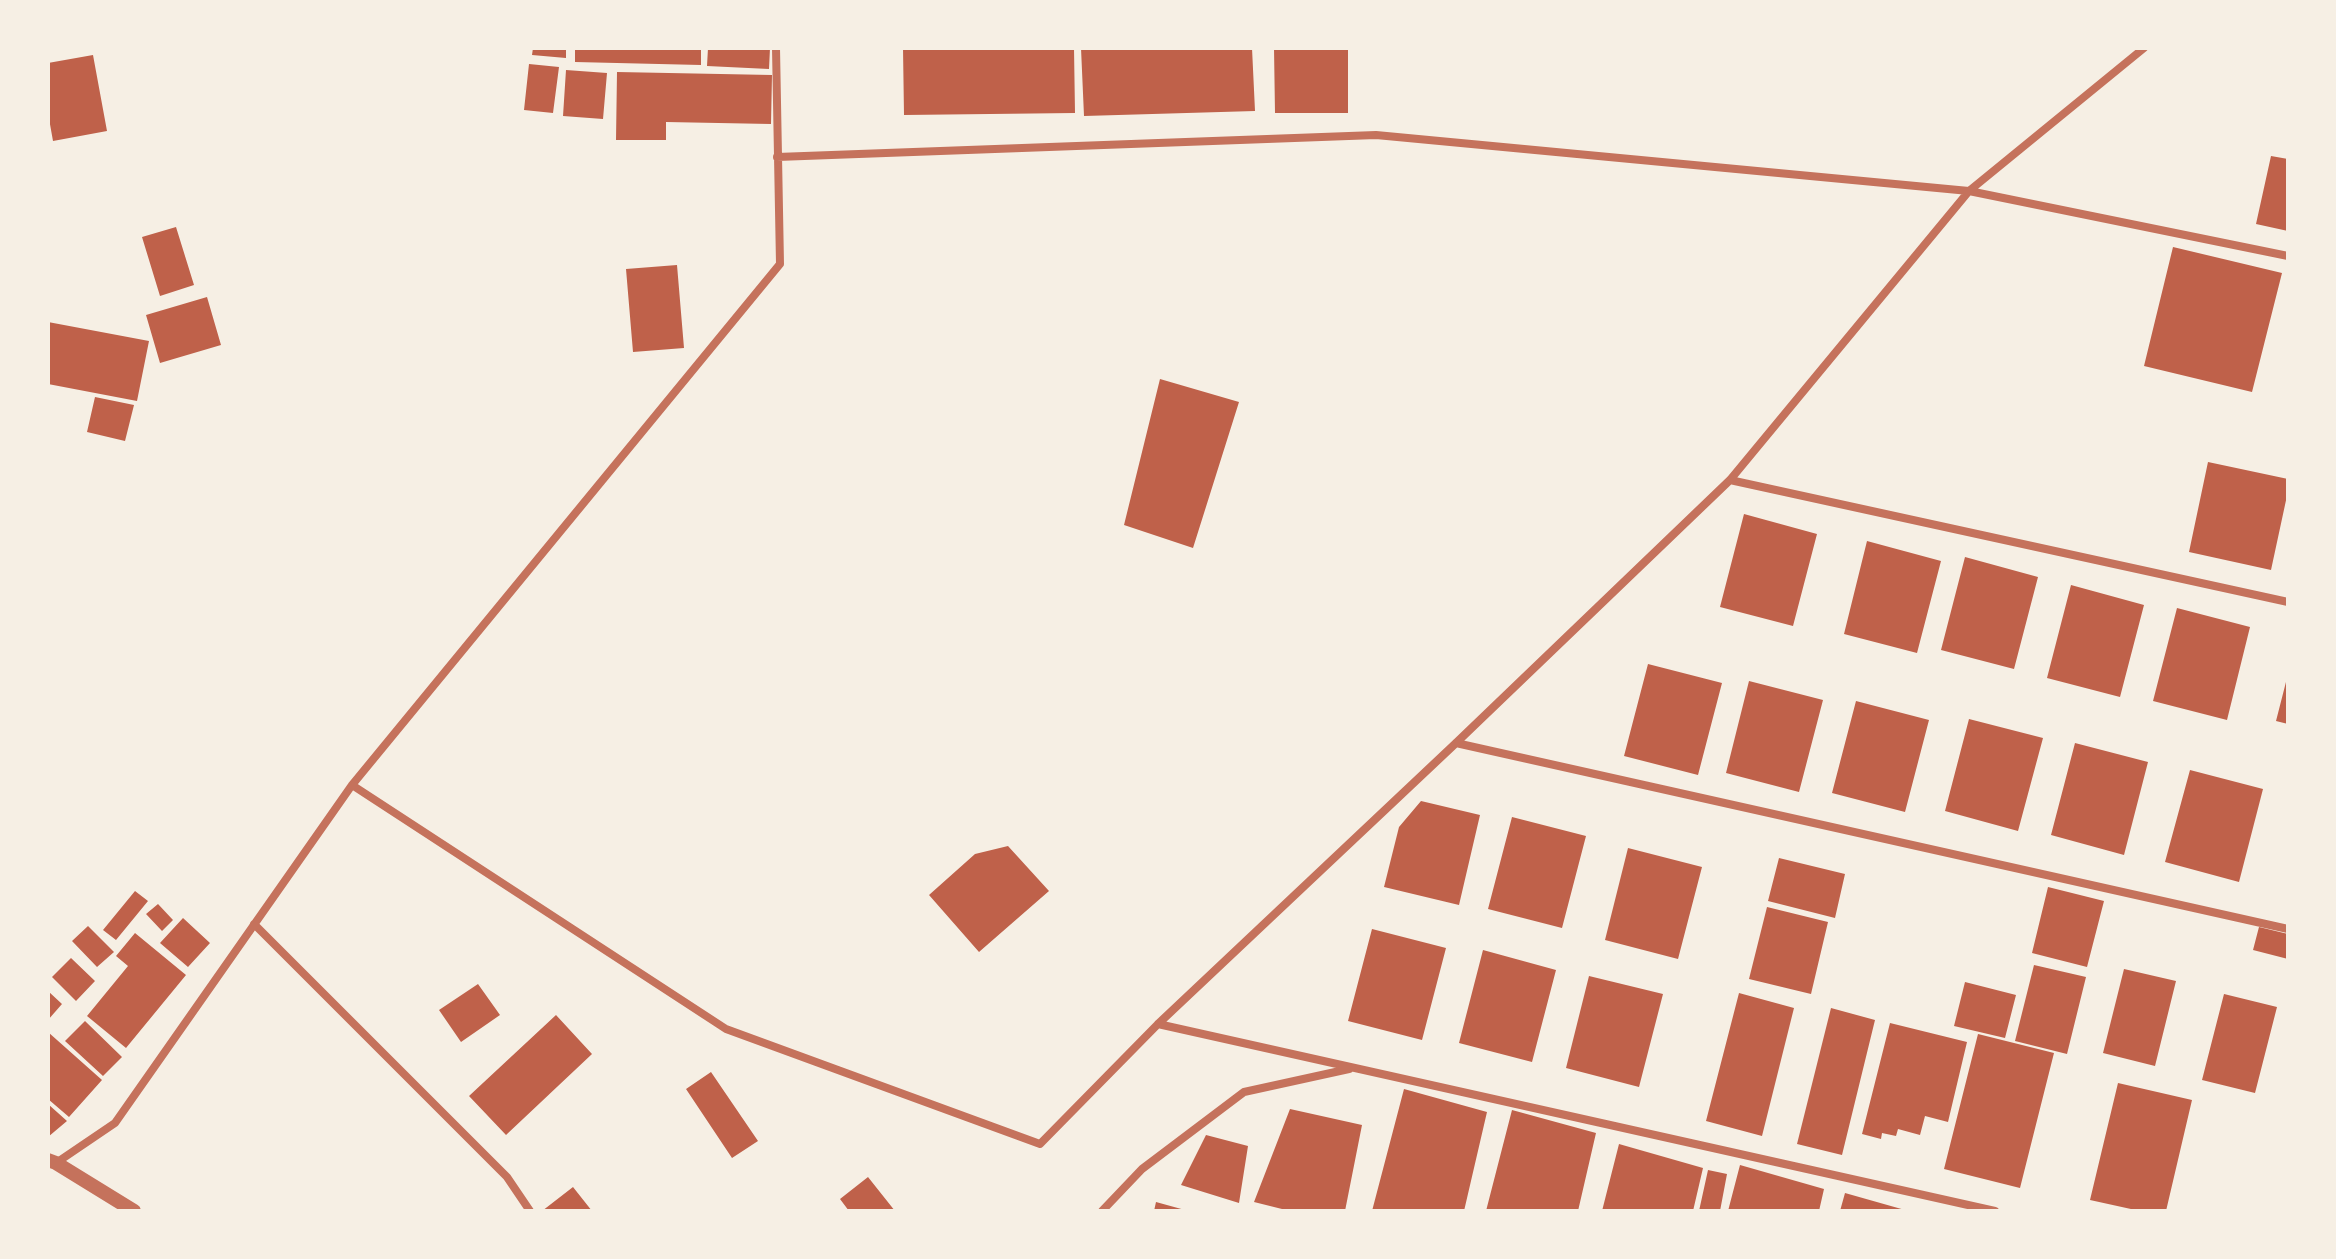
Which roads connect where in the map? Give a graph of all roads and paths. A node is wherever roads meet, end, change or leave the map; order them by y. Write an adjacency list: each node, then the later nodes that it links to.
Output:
1 (776, 48): 3 (street)
2 (2144, 48): 4 (street)
3 (777, 157): 4 (street); 9 (street)
4 (1969, 191): 5 (street); 6 (street)
5 (2288, 256)
6 (1730, 480): 7 (street); 8 (street)
7 (2288, 602)
8 (1456, 743): 11 (street); 12 (street)
9 (352, 785): 10 (street); 12 (street)
10 (254, 924): 14 (street); 16 (street)
11 (2288, 929)
12 (1158, 1024): 13 (street)
13 (1354, 1068): 17 (street); 18 (street)
14 (52, 1162): 15 (street)
15 (134, 1211)
16 (530, 1211)
17 (1102, 1211)
18 (1995, 1211)

